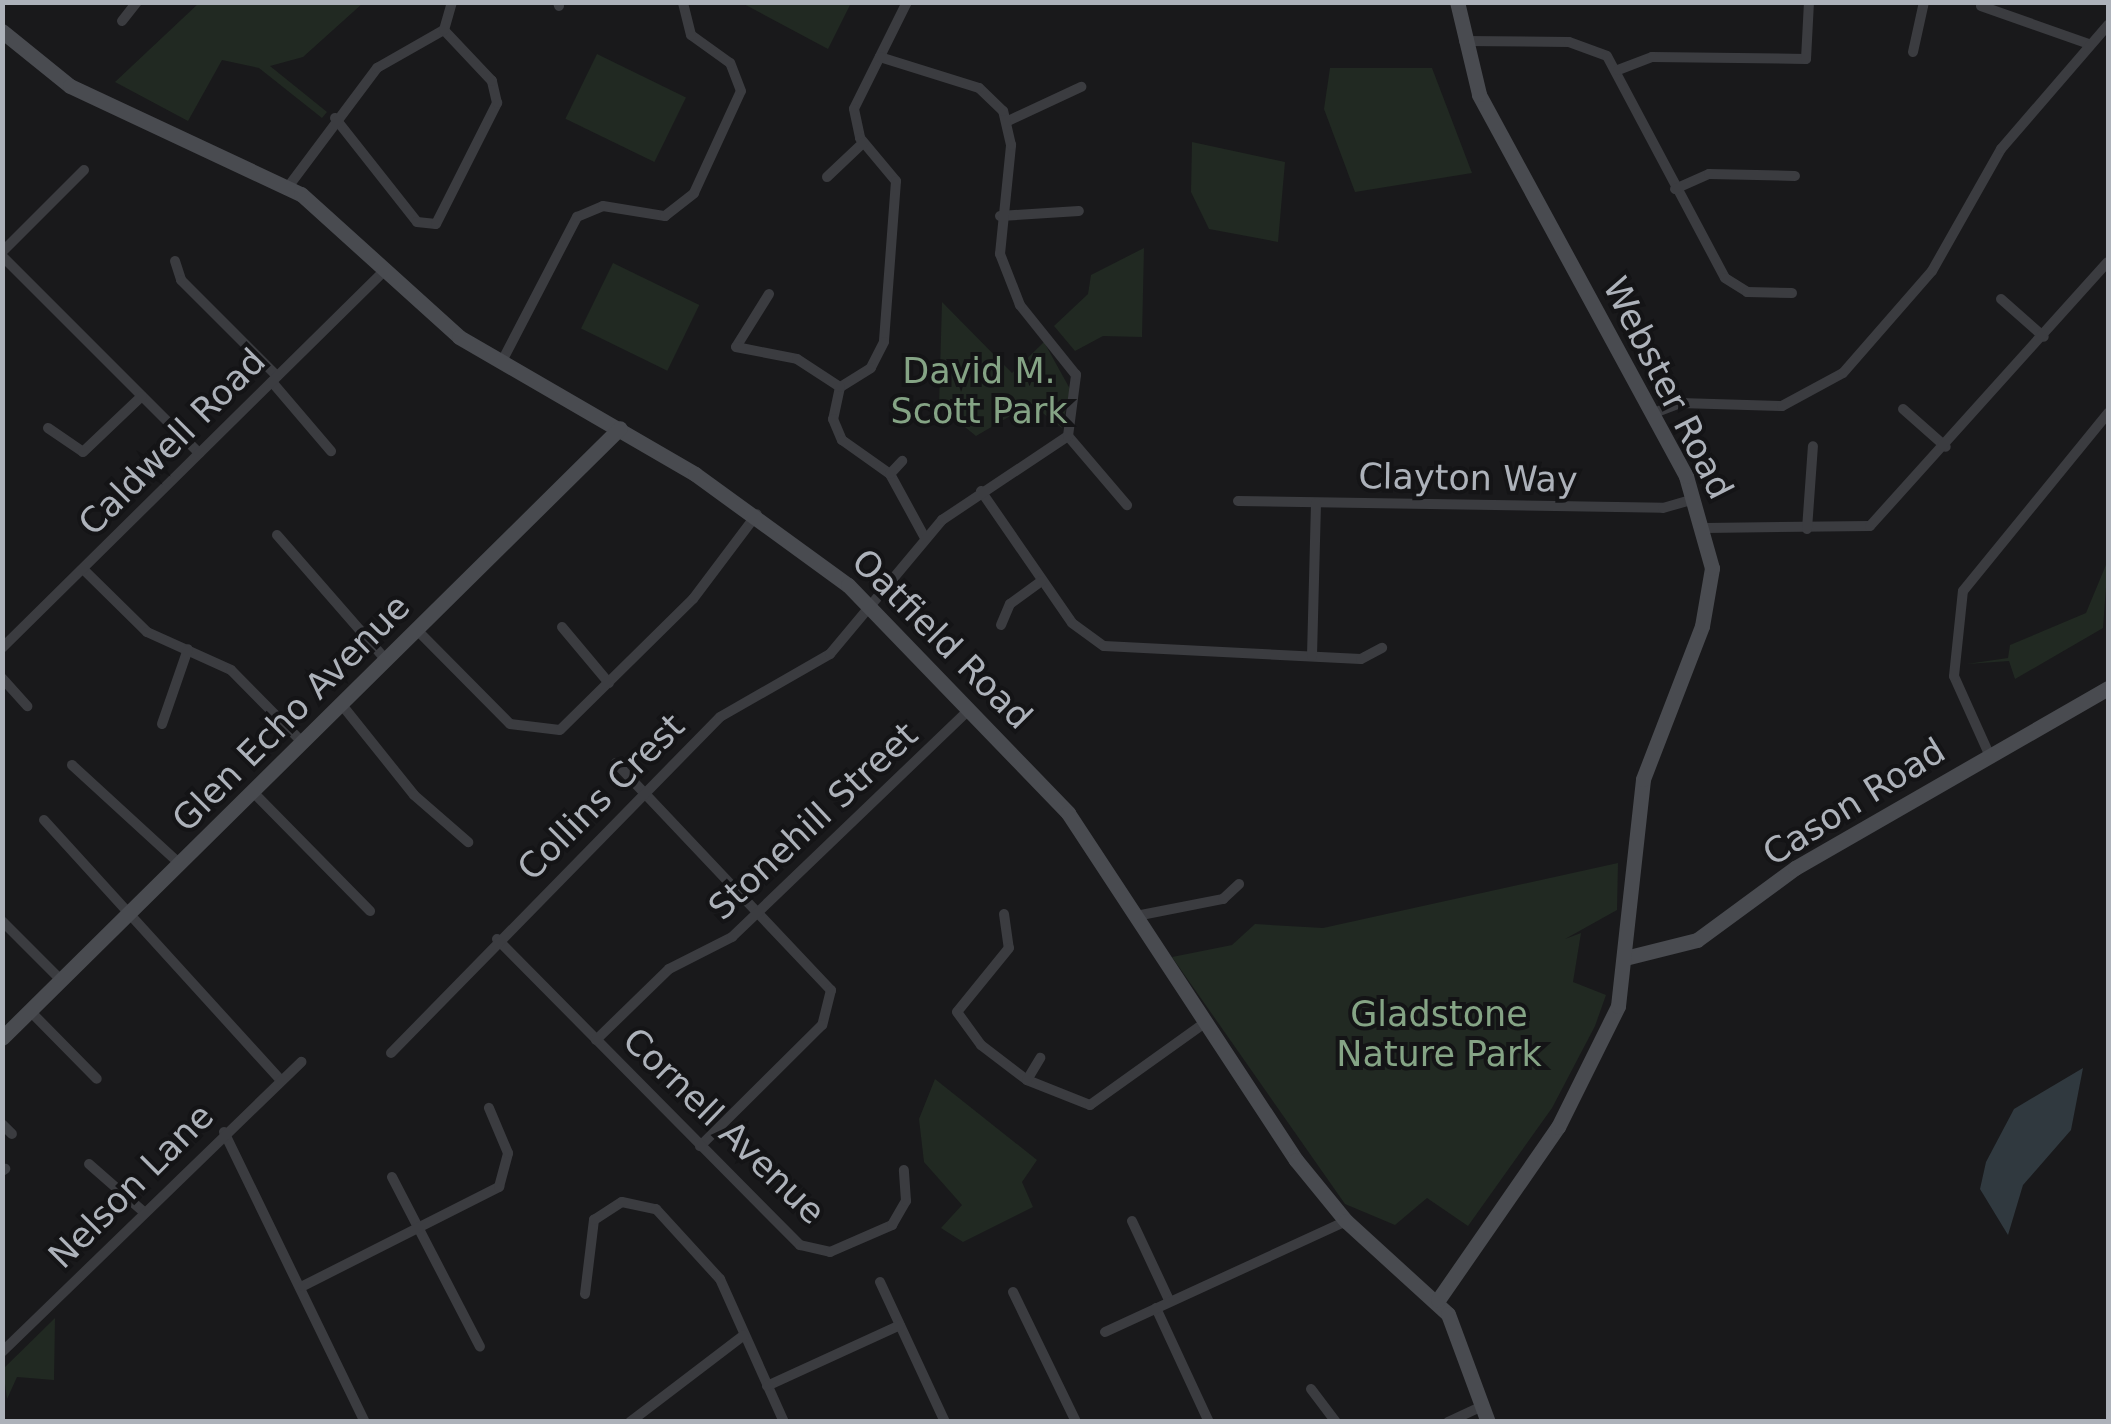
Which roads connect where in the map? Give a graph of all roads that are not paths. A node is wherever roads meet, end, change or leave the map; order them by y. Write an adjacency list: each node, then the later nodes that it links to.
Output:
1 (137, 2): 9 (street)
2 (452, 2): 12 (street)
3 (683, 2): 37 (street)
4 (907, 2): 16 (street)
5 (1457, 2): 13 (street, Webster Road)
6 (1809, 2): 17 (street)
7 (1924, 2): 15 (street)
8 (1982, 6): 14 (street)
9 (122, 21)
10 (2108, 25): 14 (street)
11 (2, 30): 25 (street, Oatfield Road)
12 (444, 30): 19 (street); 19 (street)
13 (1464, 42): 17 (street); 42 (street, Webster Road)
14 (2089, 44): 42 (street)
15 (1913, 52)
16 (880, 57): 20 (street); 21 (street)
17 (1618, 70): 26 (street)
18 (1081, 87): 20 (street)
19 (336, 118): 25 (street)
20 (1008, 121): 28 (street)
21 (863, 143): 24 (street); 39 (street)
22 (84, 170): 29 (street)
23 (1795, 176): 26 (street)
24 (827, 178)
25 (288, 187): 32 (street, Oatfield Road)
26 (1674, 189): 33 (street)
27 (1078, 211): 28 (street)
28 (1000, 216): 46 (street)
29 (2, 254): 40 (street)
30 (175, 261): 38 (street)
31 (2108, 262): 36 (street)
32 (380, 274): 37 (street, Oatfield Road); 38 (street, Caldwell Road)
33 (1792, 293)
34 (769, 294): 39 (street)
35 (2000, 299): 36 (street)
36 (2044, 337): 48 (street)
37 (501, 363): 45 (street, Oatfield Road)
38 (274, 379): 49 (street); 50 (street, Caldwell Road)
39 (840, 387): 52 (street)
40 (142, 396): 44 (street); 50 (street)
41 (1903, 410): 48 (street)
42 (1654, 413): 54 (street, Webster Road)
43 (2108, 413): 82 (street)
44 (48, 428)
45 (620, 428): 58 (street, Oatfield Road); 68 (street, Glen Echo Avenue)
46 (1068, 436): 53 (street, Collins Crest); 57 (street)
47 (1813, 446): 60 (street)
48 (1946, 447): 60 (street)
49 (332, 450)
50 (200, 453): 63 (street, Caldwell Road)
51 (902, 461): 52 (street)
52 (890, 474): 62 (street)
53 (981, 492): 62 (street, Collins Crest); 64 (street)
54 (1695, 499): 56 (street, Clayton Way); 59 (street, Webster Road)
55 (1238, 501): 56 (street, Clayton Way)
56 (1316, 503): 72 (street)
57 (1126, 505)
58 (757, 514): 65 (street, Oatfield Road); 75 (street)
59 (1705, 528): 60 (street); 98 (street, Webster Road)
60 (1807, 529)
61 (276, 535): 73 (street)
62 (924, 536): 65 (street, Collins Crest)
63 (83, 569): 69 (street, Caldwell Road); 71 (street)
64 (1042, 582): 66 (street); 72 (street)
65 (873, 610): 79 (street, Oatfield Road); 86 (street, Collins Crest)
66 (1001, 625)
67 (562, 627): 75 (street)
68 (417, 630): 73 (street, Glen Echo Avenue); 75 (street)
69 (2, 648)
70 (1382, 648): 72 (street)
71 (188, 649): 80 (street); 81 (street)
72 (1312, 656)
73 (387, 661): 77 (street, Glen Echo Avenue)
74 (2, 678): 78 (street)
75 (609, 683)
76 (2108, 688): 82 (street, Cason Road)
77 (342, 705): 81 (street, Glen Echo Avenue); 88 (street)
78 (27, 706)
79 (971, 708): 91 (street, Stonehill Street); 95 (street, Oatfield Road)
80 (162, 724)
81 (303, 743): 85 (street, Glen Echo Avenue)
82 (1990, 754): 98 (street, Cason Road)
83 (616, 763): 86 (street)
84 (72, 765): 89 (street)
85 (254, 792): 89 (street, Glen Echo Avenue); 93 (street)
86 (645, 793): 91 (street); 97 (street, Collins Crest)
87 (44, 820): 92 (street)
88 (468, 842)
89 (180, 864): 92 (street, Glen Echo Avenue)
90 (1239, 884): 95 (street)
91 (759, 910): 103 (street, Stonehill Street); 114 (street)
92 (133, 911): 99 (street, Glen Echo Avenue); 107 (street)
93 (370, 911)
94 (1004, 914): 109 (street)
95 (1136, 916): 101 (street, Oatfield Road)
96 (2, 921): 99 (street)
97 (497, 938): 103 (street, Cornell Avenue); 104 (street, Collins Crest)
98 (1630, 957): 126 (street, Webster Road)
99 (61, 980): 100 (street, Glen Echo Avenue)
100 (30, 1011): 102 (street, Glen Echo Avenue); 108 (street)
101 (1203, 1024): 109 (street); 119 (street, Oatfield Road)
102 (4, 1033)
103 (596, 1040): 114 (street, Cornell Avenue)
104 (391, 1053)
105 (1040, 1058): 109 (street)
106 (301, 1062): 107 (street, Nelson Lane)
107 (279, 1078): 112 (street, Nelson Lane)
108 (97, 1079)
109 (1027, 1080)
110 (489, 1108): 121 (street)
111 (2, 1124): 113 (street)
112 (224, 1132): 118 (street, Nelson Lane); 123 (street)
113 (12, 1134)
114 (700, 1146): 116 (street, Cornell Avenue)
115 (89, 1164): 118 (street)
116 (904, 1170)
117 (392, 1177): 121 (street)
118 (144, 1213): 133 (street, Nelson Lane)
119 (1346, 1221): 126 (street, Oatfield Road); 127 (street)
120 (1132, 1222): 127 (street)
121 (422, 1230): 123 (street); 132 (street)
122 (880, 1282): 129 (street)
123 (302, 1286): 138 (street)
124 (1013, 1292): 142 (street)
125 (585, 1294): 131 (street)
126 (1438, 1300): 136 (street, Oatfield Road)
127 (1170, 1302): 128 (street)
128 (1156, 1308): 130 (street); 143 (street)
129 (900, 1325): 134 (street); 137 (street)
130 (1105, 1332)
131 (744, 1336): 134 (street); 139 (street)
132 (480, 1347)
133 (2, 1352)
134 (766, 1386): 140 (street)
135 (1311, 1389): 144 (street)
136 (1486, 1414): 145 (street)
137 (944, 1419): 141 (street)
138 (365, 1422)
139 (630, 1422)
140 (784, 1422)
141 (929, 1422)
142 (1076, 1422)
143 (1208, 1422)
144 (1336, 1422)
145 (1448, 1422)

